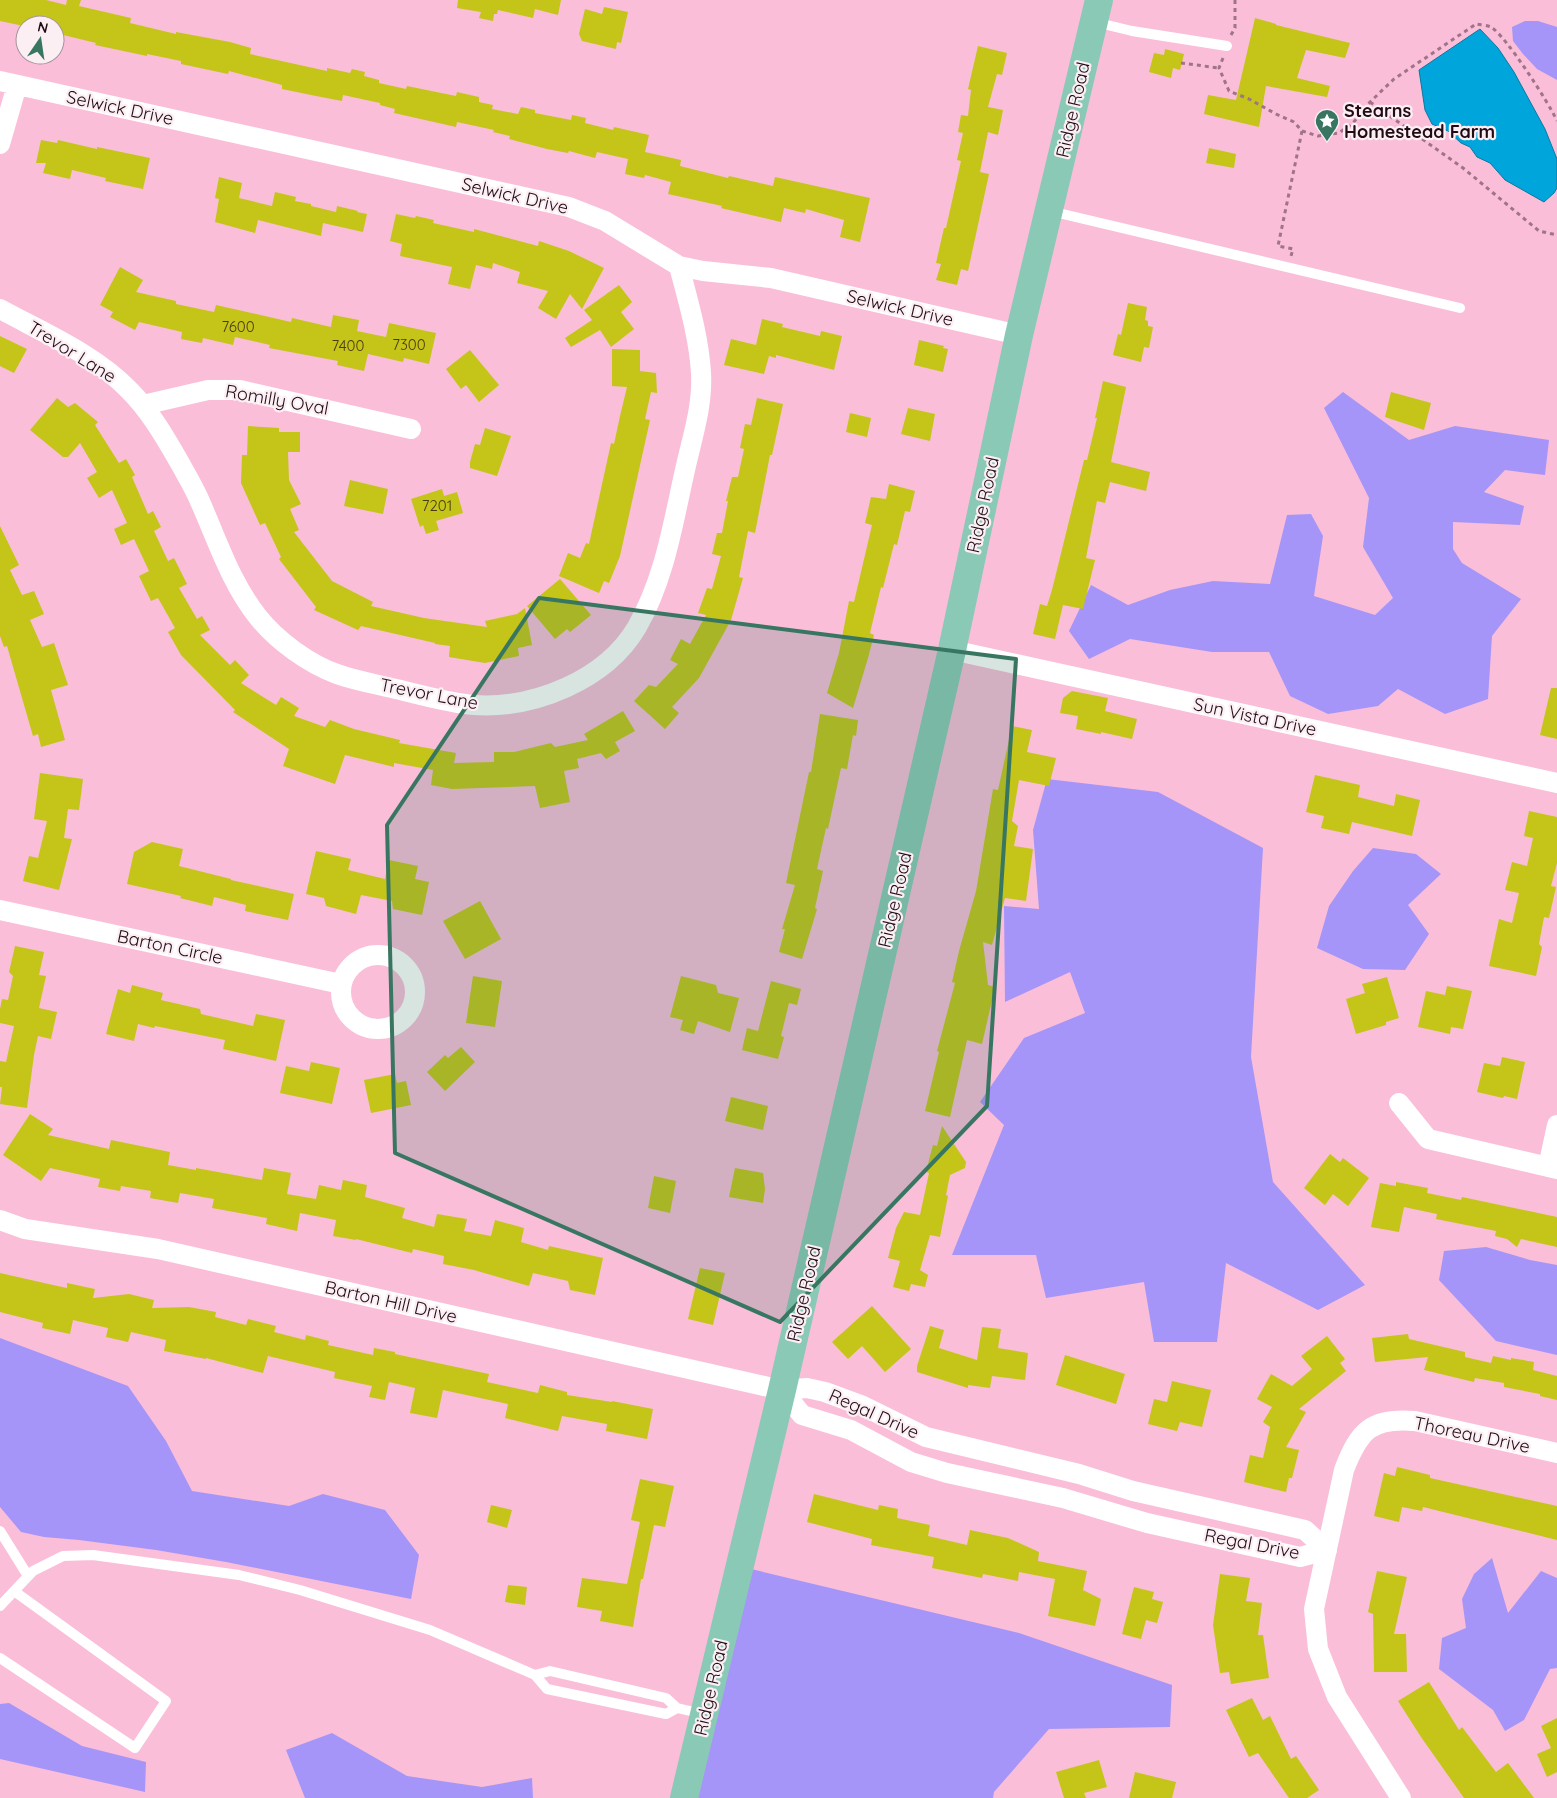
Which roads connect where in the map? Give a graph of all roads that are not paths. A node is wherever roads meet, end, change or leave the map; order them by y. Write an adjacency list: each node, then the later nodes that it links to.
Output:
1 (1096, 11): 2 (lane); 5 (main road, Ridge Road)
2 (1227, 46)
3 (9, 83): 4 (street); 6 (street, Selwick Drive)
4 (0, 144)
5 (1049, 211): 7 (lane); 9 (main road, Ridge Road)
6 (679, 266): 9 (street, Selwick Drive); 10 (street, Trevor Lane)
7 (1460, 308)
8 (0, 309): 10 (street, Trevor Lane)
9 (1020, 335): 12 (main road, Ridge Road)
10 (143, 405): 11 (street, Romilly Oval)
11 (412, 429)
12 (952, 650): 13 (street, Sun Vista Drive); 20 (main road, Ridge Road)
13 (1557, 783)
14 (0, 910): 15 (street, Barton Circle)
15 (341, 984)
16 (1399, 1103): 18 (street)
17 (1557, 1125): 18 (street)
18 (1553, 1168)
19 (0, 1220): 20 (street, Barton Hill Drive)
20 (782, 1390): 22 (street, Regal Drive); 23 (street, Regal Drive); 32 (main road, Ridge Road)
21 (1557, 1453): 25 (street, Thoreau Drive)
22 (1012, 1458): 23 (street); 25 (street, Regal Drive)
23 (1006, 1486): 25 (street, Regal Drive)
24 (0, 1531): 26 (lane)
25 (1327, 1550): 34 (street, Thoreau Drive)
26 (28, 1576): 27 (lane); 30 (lane)
27 (14, 1591): 28 (lane); 29 (lane)
28 (0, 1606)
29 (0, 1658)
30 (535, 1675): 31 (lane); 31 (lane)
31 (677, 1708): 32 (lane)
32 (704, 1714): 33 (main road, Ridge Road)
33 (684, 1798)
34 (1401, 1798)

